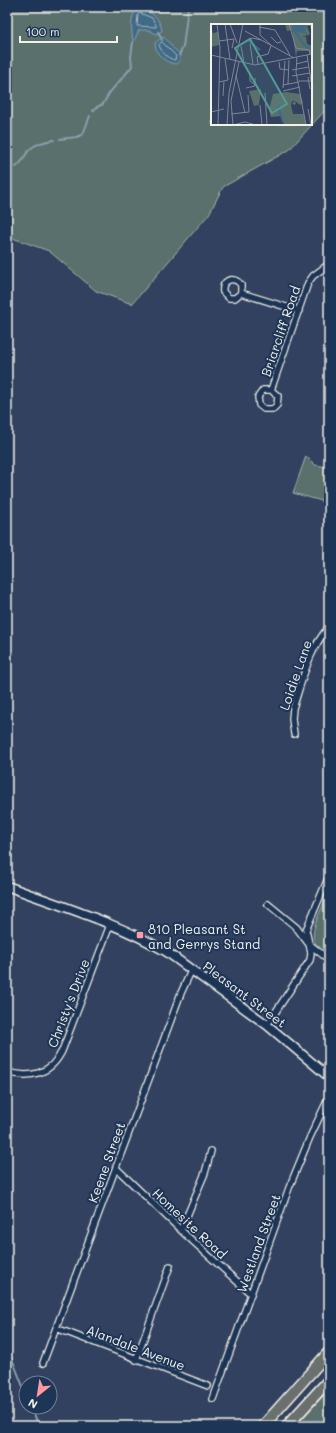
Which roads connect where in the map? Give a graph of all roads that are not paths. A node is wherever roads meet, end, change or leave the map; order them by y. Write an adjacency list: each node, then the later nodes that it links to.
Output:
1 (329, 264): 3 (street, Briarcliff Road)
2 (241, 293): 3 (street)
3 (299, 311): 4 (street, Briarcliff Road)
4 (271, 390)
5 (329, 627): 6 (street, Loidie Lane)
6 (294, 734)
7 (329, 876): 11 (street)
8 (7, 886): 10 (main road, Pleasant Street)
9 (268, 904): 11 (street)
10 (110, 924): 13 (main road, Pleasant Street); 15 (street, Christy's Drive)
11 (308, 943): 12 (street); 14 (street)
12 (329, 960)
13 (192, 969): 14 (main road, Pleasant Street); 19 (street, Keene Street)
14 (267, 1025): 16 (main road, Pleasant Street)
15 (7, 1072)
16 (329, 1077)
17 (329, 1097): 22 (street, Westland Street)
18 (211, 1151): 20 (street)
19 (116, 1168): 20 (street, Homesite Road); 23 (street, Keene Street)
20 (181, 1230): 22 (street, Homesite Road)
21 (170, 1266): 25 (street)
22 (251, 1294): 29 (street, Westland Street)
23 (56, 1328): 25 (street, Alandale Avenue); 26 (street, Keene Street)
24 (329, 1352): 31 (highway)
25 (136, 1360): 28 (street, Alandale Avenue)
26 (43, 1364)
27 (329, 1380): 30 (highway)
28 (208, 1386)
29 (213, 1399)
30 (312, 1399): 34 (highway); 35 (highway)
31 (272, 1414): 32 (highway); 33 (highway)
32 (255, 1426)
33 (263, 1426)
34 (287, 1426)
35 (295, 1426)

